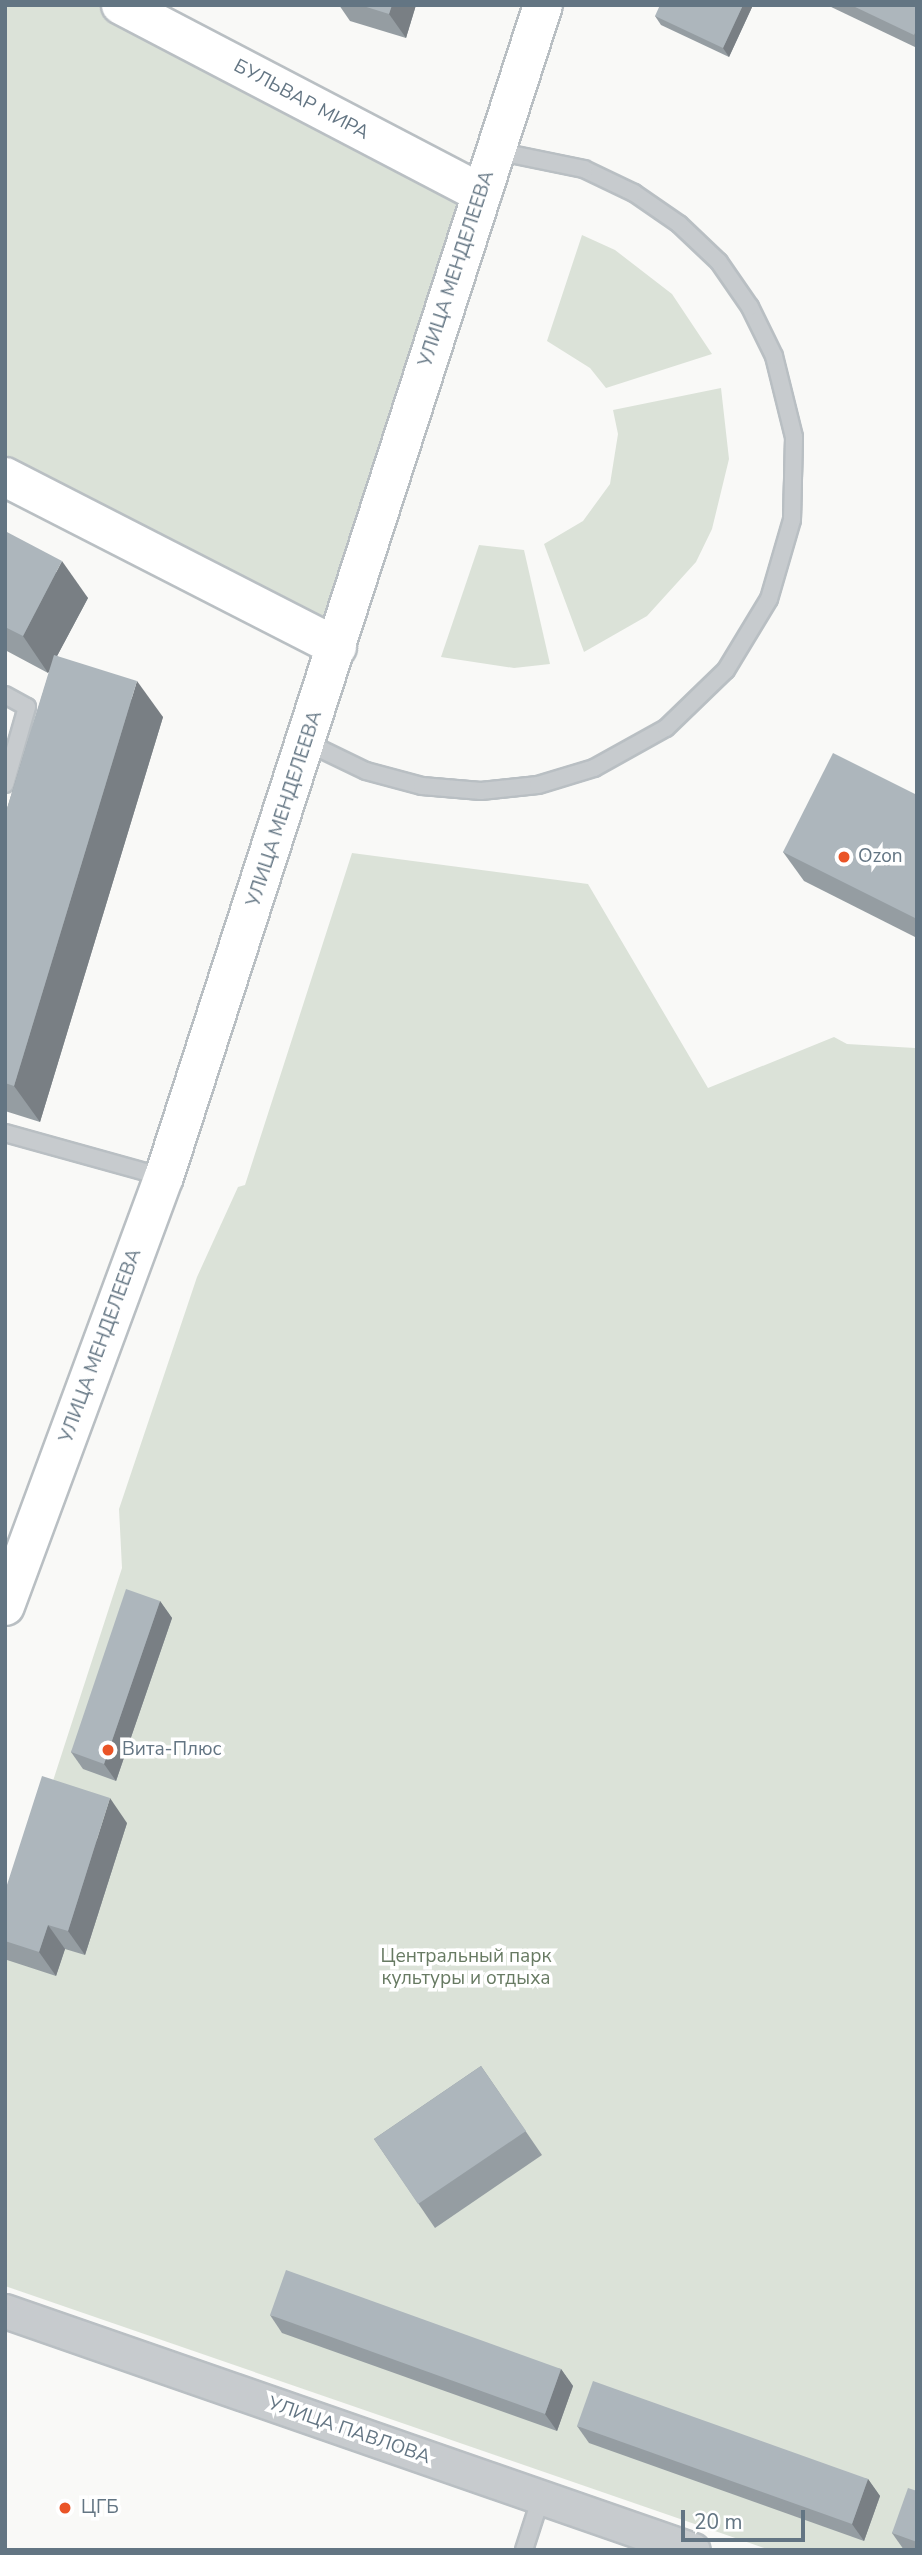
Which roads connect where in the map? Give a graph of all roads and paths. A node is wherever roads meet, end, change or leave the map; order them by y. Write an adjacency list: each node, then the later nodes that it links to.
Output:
1 (121, 5): 4 (main road, БУЛЬВАР МИРА)
2 (543, 5): 3 (main road, УЛИЦА МЕНДЕЛЕЕВА)
3 (495, 150): 4 (main road, УЛИЦА МЕНДЕЛЕЕВА); 8 (lane)
4 (482, 194): 6 (main road, УЛИЦА МЕНДЕЛЕЕВА)
5 (5, 477): 6 (main road)
6 (337, 647): 8 (main road, УЛИЦА МЕНДЕЛЕЕВА)
7 (5, 695): 9 (lane)
8 (307, 743): 11 (main road, УЛИЦА МЕНДЕЛЕЕВА)
9 (5, 783)
10 (5, 1133): 11 (lane)
11 (164, 1177): 12 (main road, УЛИЦА МЕНДЕЛЕЕВА)
12 (5, 1606)
13 (5, 2311): 14 (street, УЛИЦА ПАВЛОВА)
14 (541, 2497): 15 (lane); 16 (street, УЛИЦА ПАВЛОВА)
15 (524, 2550)
16 (692, 2550)

